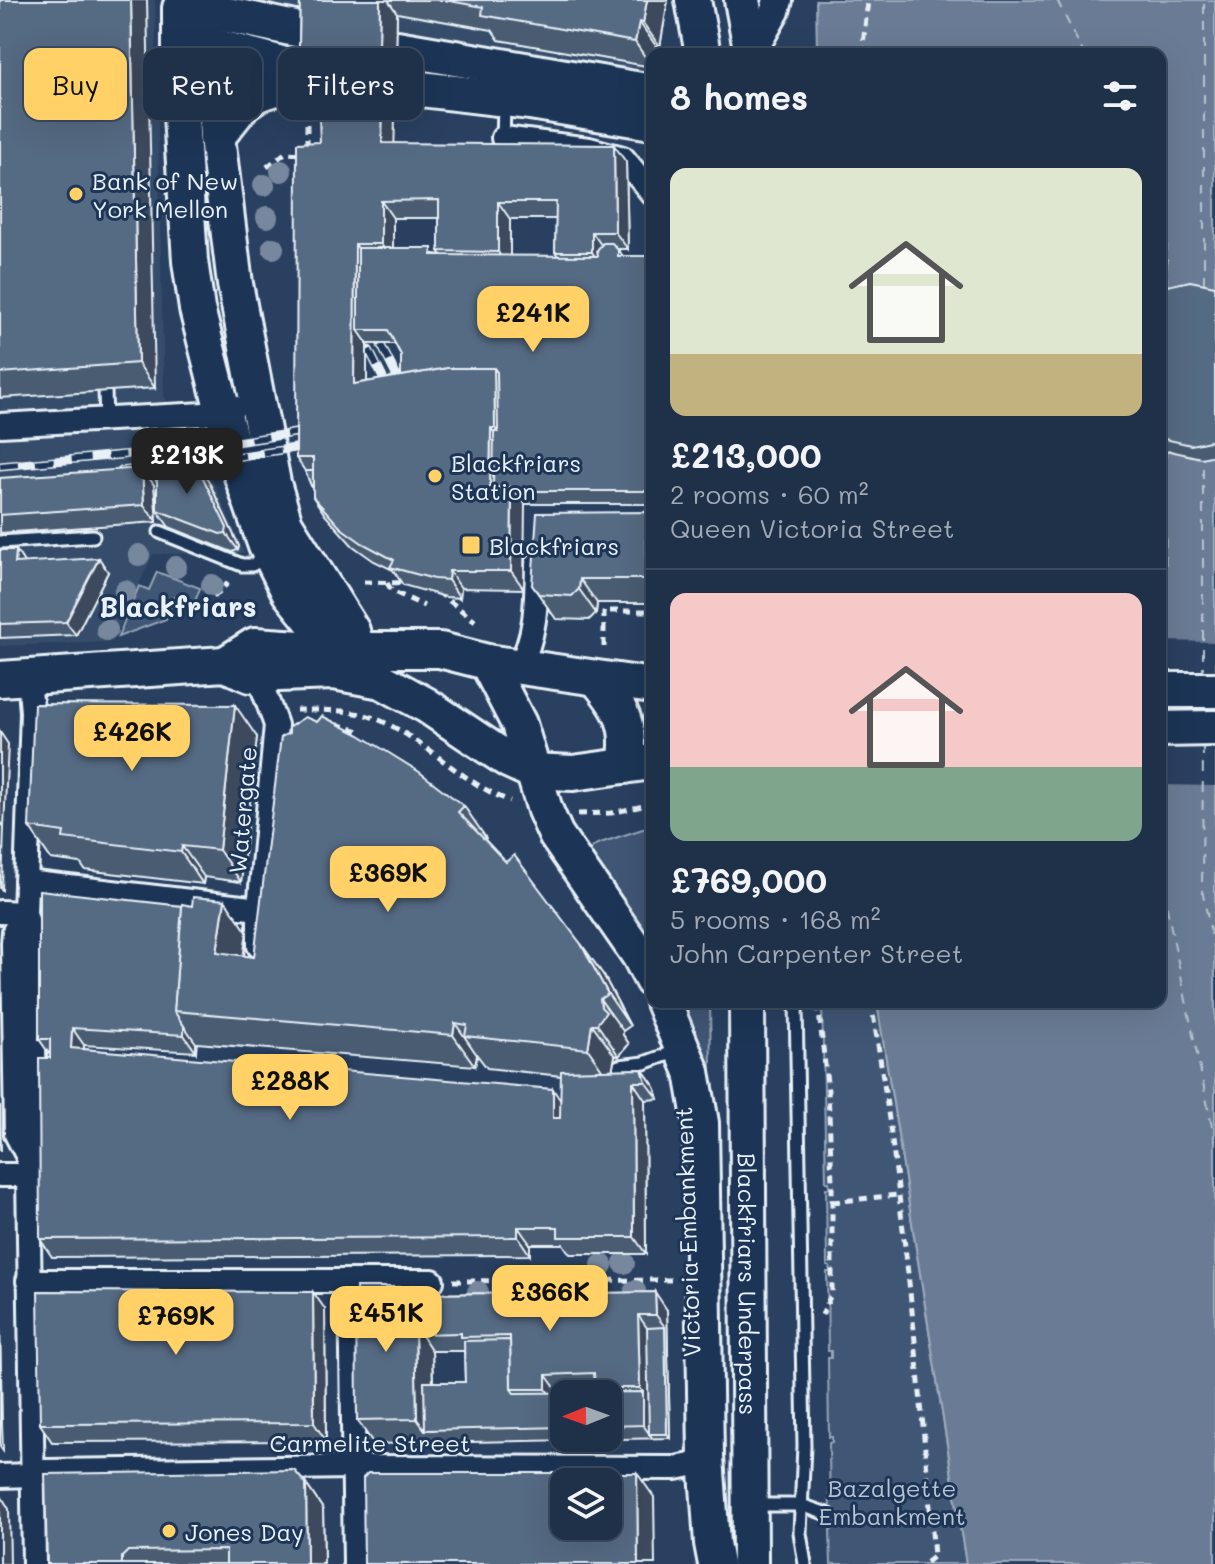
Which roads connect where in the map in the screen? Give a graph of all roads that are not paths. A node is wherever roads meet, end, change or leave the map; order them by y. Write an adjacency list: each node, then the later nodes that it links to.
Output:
1 (693, 0): 7 (main road)
2 (716, 0): 8 (main road)
3 (742, 0): 9 (main road)
4 (778, 0): 10 (street)
5 (196, 17): 6 (main road); 15 (main road); 15 (main road); 20 (main road)
6 (317, 33)
7 (702, 48)
8 (740, 48)
9 (743, 48)
10 (747, 48)
11 (423, 55): 14 (main road)
12 (423, 90): 13 (main road)
13 (504, 100): 14 (main road); 16 (lane)
14 (630, 108)
15 (217, 137): 19 (main road)
16 (504, 148): 17 (street)
17 (646, 186)
18 (105, 391): 21 (lane)
19 (257, 400): 20 (street); 27 (main road)
20 (223, 410): 21 (street); 27 (main road)
21 (106, 419): 22 (street)
22 (0, 425)
23 (160, 532): 27 (lane)
24 (93, 536): 25 (lane)
25 (0, 542)
26 (538, 542): 30 (street)
27 (282, 548): 31 (main road)
28 (600, 663): 30 (main road); 34 (main road); 39 (main road)
29 (225, 664): 31 (main road); 32 (main road); 33 (main road)
30 (503, 664): 31 (main road); 40 (main road)
31 (356, 667): 32 (main road); 40 (main road)
32 (258, 675): 42 (street, Watergate)
33 (14, 678): 41 (street)
34 (646, 683)
35 (1166, 690): 36 (main road)
36 (1215, 690)
37 (1215, 728): 38 (main road)
38 (1166, 729)
39 (638, 764): 40 (main road)
40 (532, 771): 46 (main road)
41 (26, 882): 42 (street); 44 (street)
42 (259, 909): 45 (street, Watergate)
43 (0, 912): 44 (street)
44 (25, 916): 52 (street)
45 (258, 957)
46 (646, 968)
47 (666, 1008): 50 (main road)
48 (747, 1008): 61 (main road, Blackfriars Underpass)
49 (796, 1008): 62 (lane)
50 (684, 1049): 51 (lane); 57 (main road)
51 (619, 1066)
52 (28, 1166): 53 (street); 54 (street)
53 (0, 1175)
54 (28, 1281): 55 (street); 59 (street)
55 (351, 1281): 56 (street); 58 (street)
56 (432, 1281)
57 (706, 1457): 58 (street, Carmelite Street); 66 (main road)
58 (355, 1467): 59 (street, Carmelite Street); 65 (street)
59 (32, 1475): 60 (street, Carmelite Street); 64 (street)
60 (0, 1476)
61 (751, 1505): 62 (lane); 67 (main road, Blackfriars Underpass)
62 (801, 1505): 63 (lane); 68 (lane)
63 (830, 1515)
64 (34, 1564)
65 (355, 1564)
66 (716, 1564)
67 (750, 1564)
68 (805, 1564)

